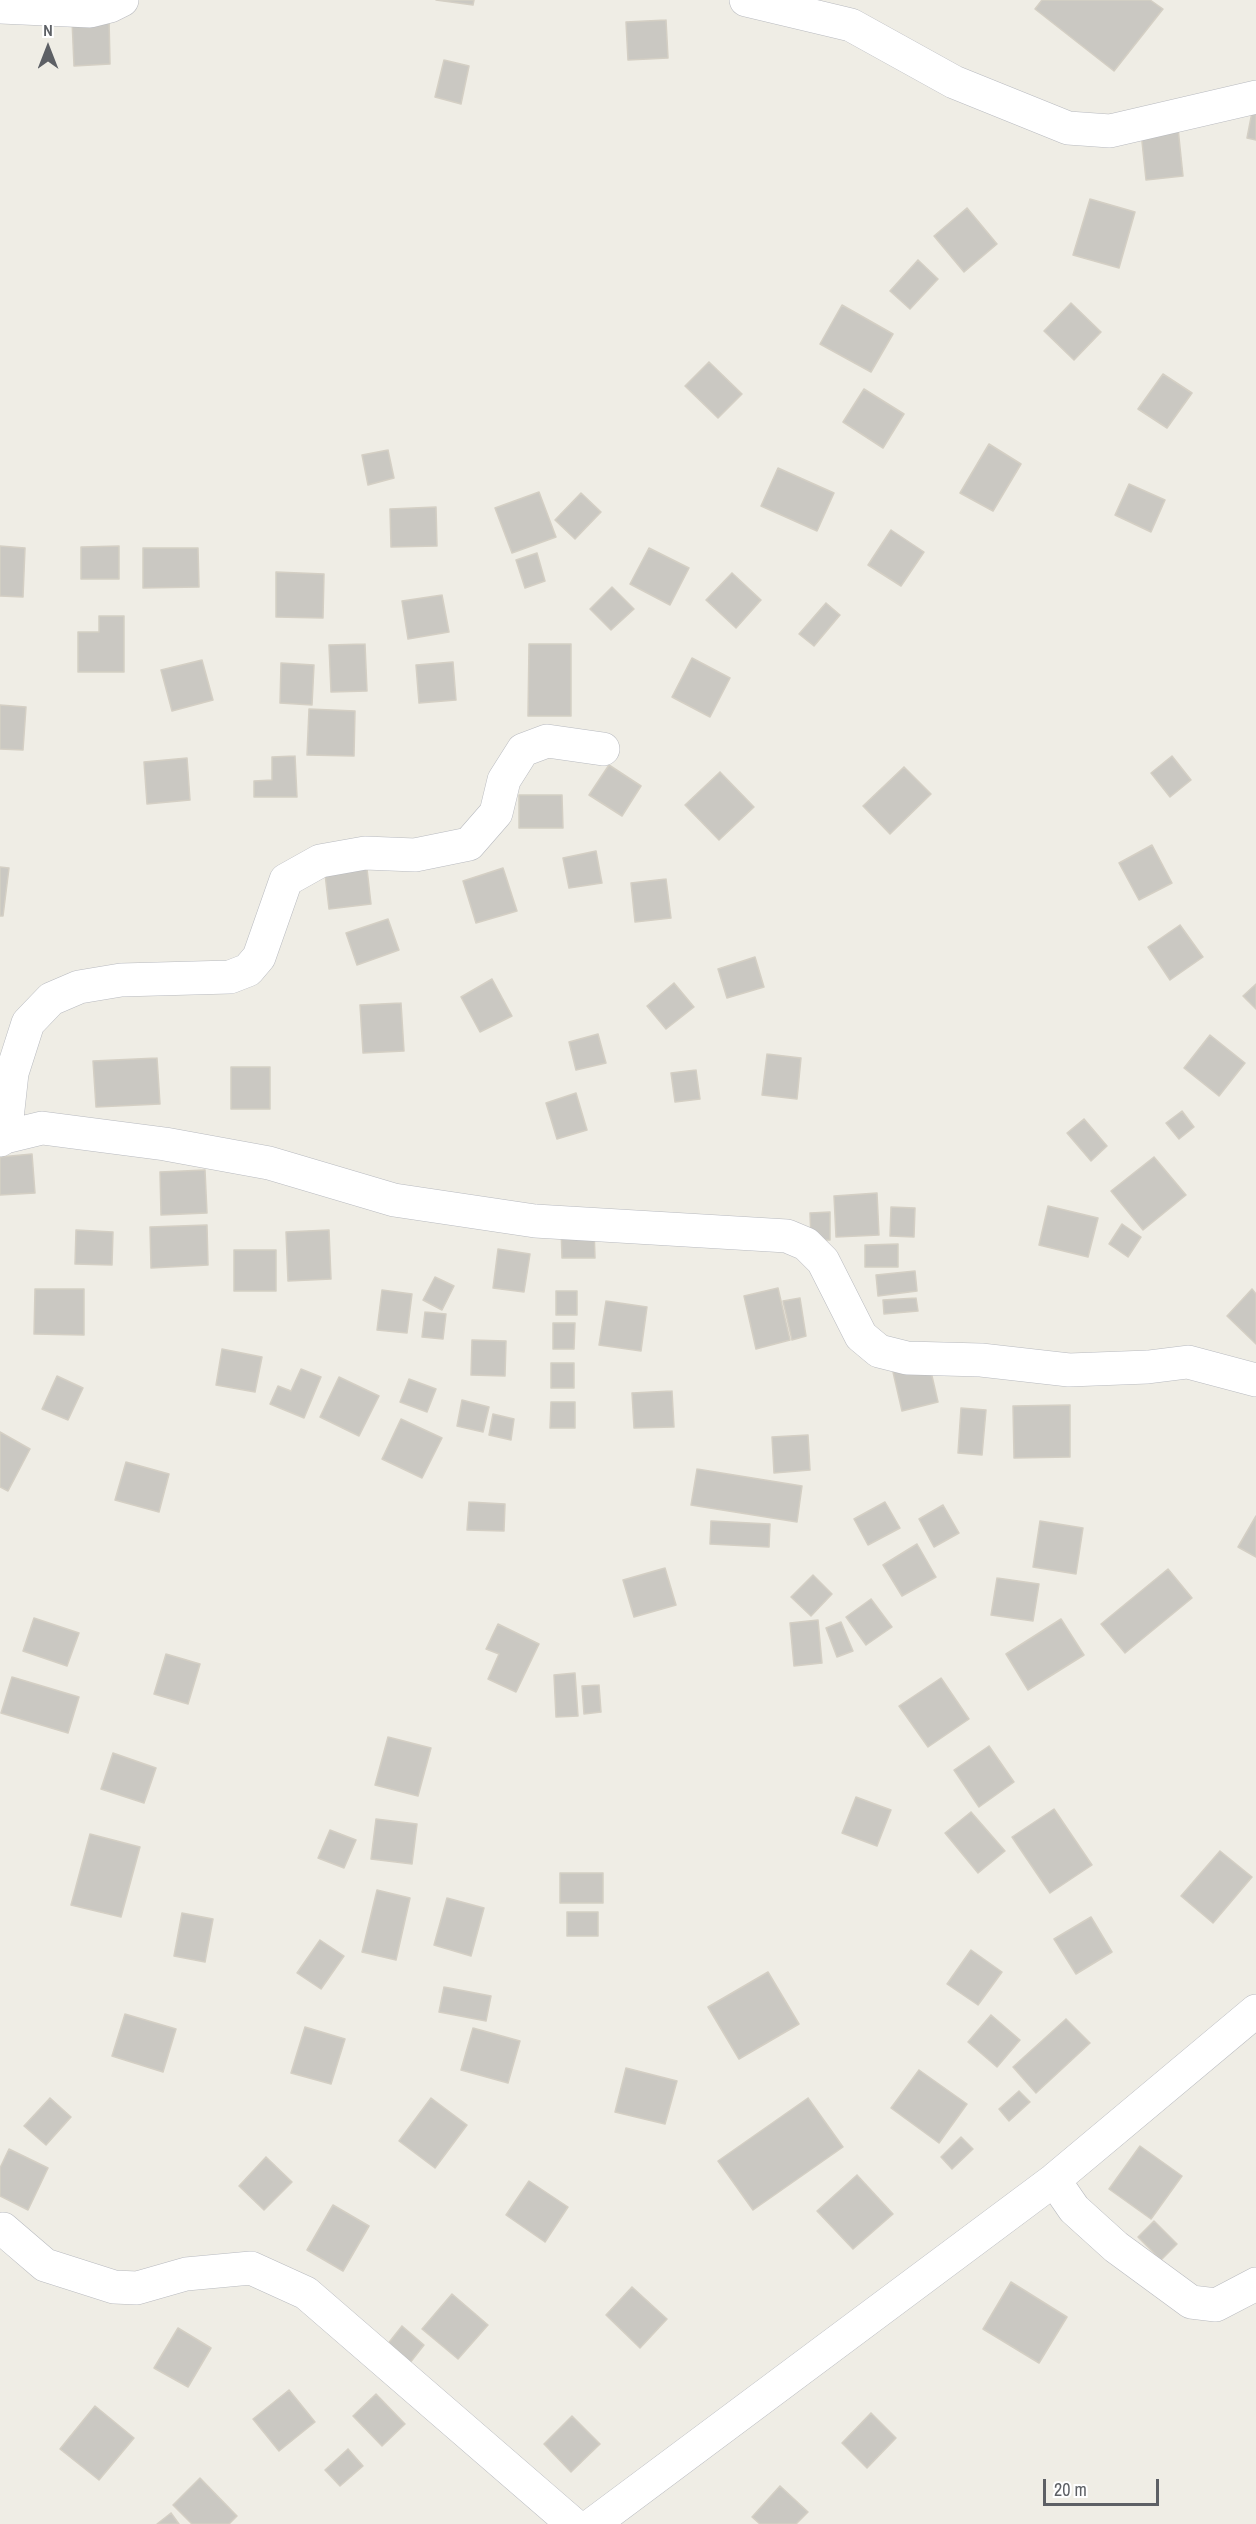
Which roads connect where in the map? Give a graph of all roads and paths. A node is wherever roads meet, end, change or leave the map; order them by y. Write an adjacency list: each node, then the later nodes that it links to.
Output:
1 (122, 0): 3 (street)
2 (746, 0): 4 (street)
3 (0, 7)
4 (1256, 97)
5 (603, 749): 6 (street)
6 (3, 1138): 7 (street)
7 (1256, 1380)
8 (1256, 2011): 9 (street)
9 (1054, 2180): 11 (street); 13 (street)
10 (3, 2229): 12 (street)
11 (1256, 2284)
12 (573, 2524)
13 (593, 2524)

